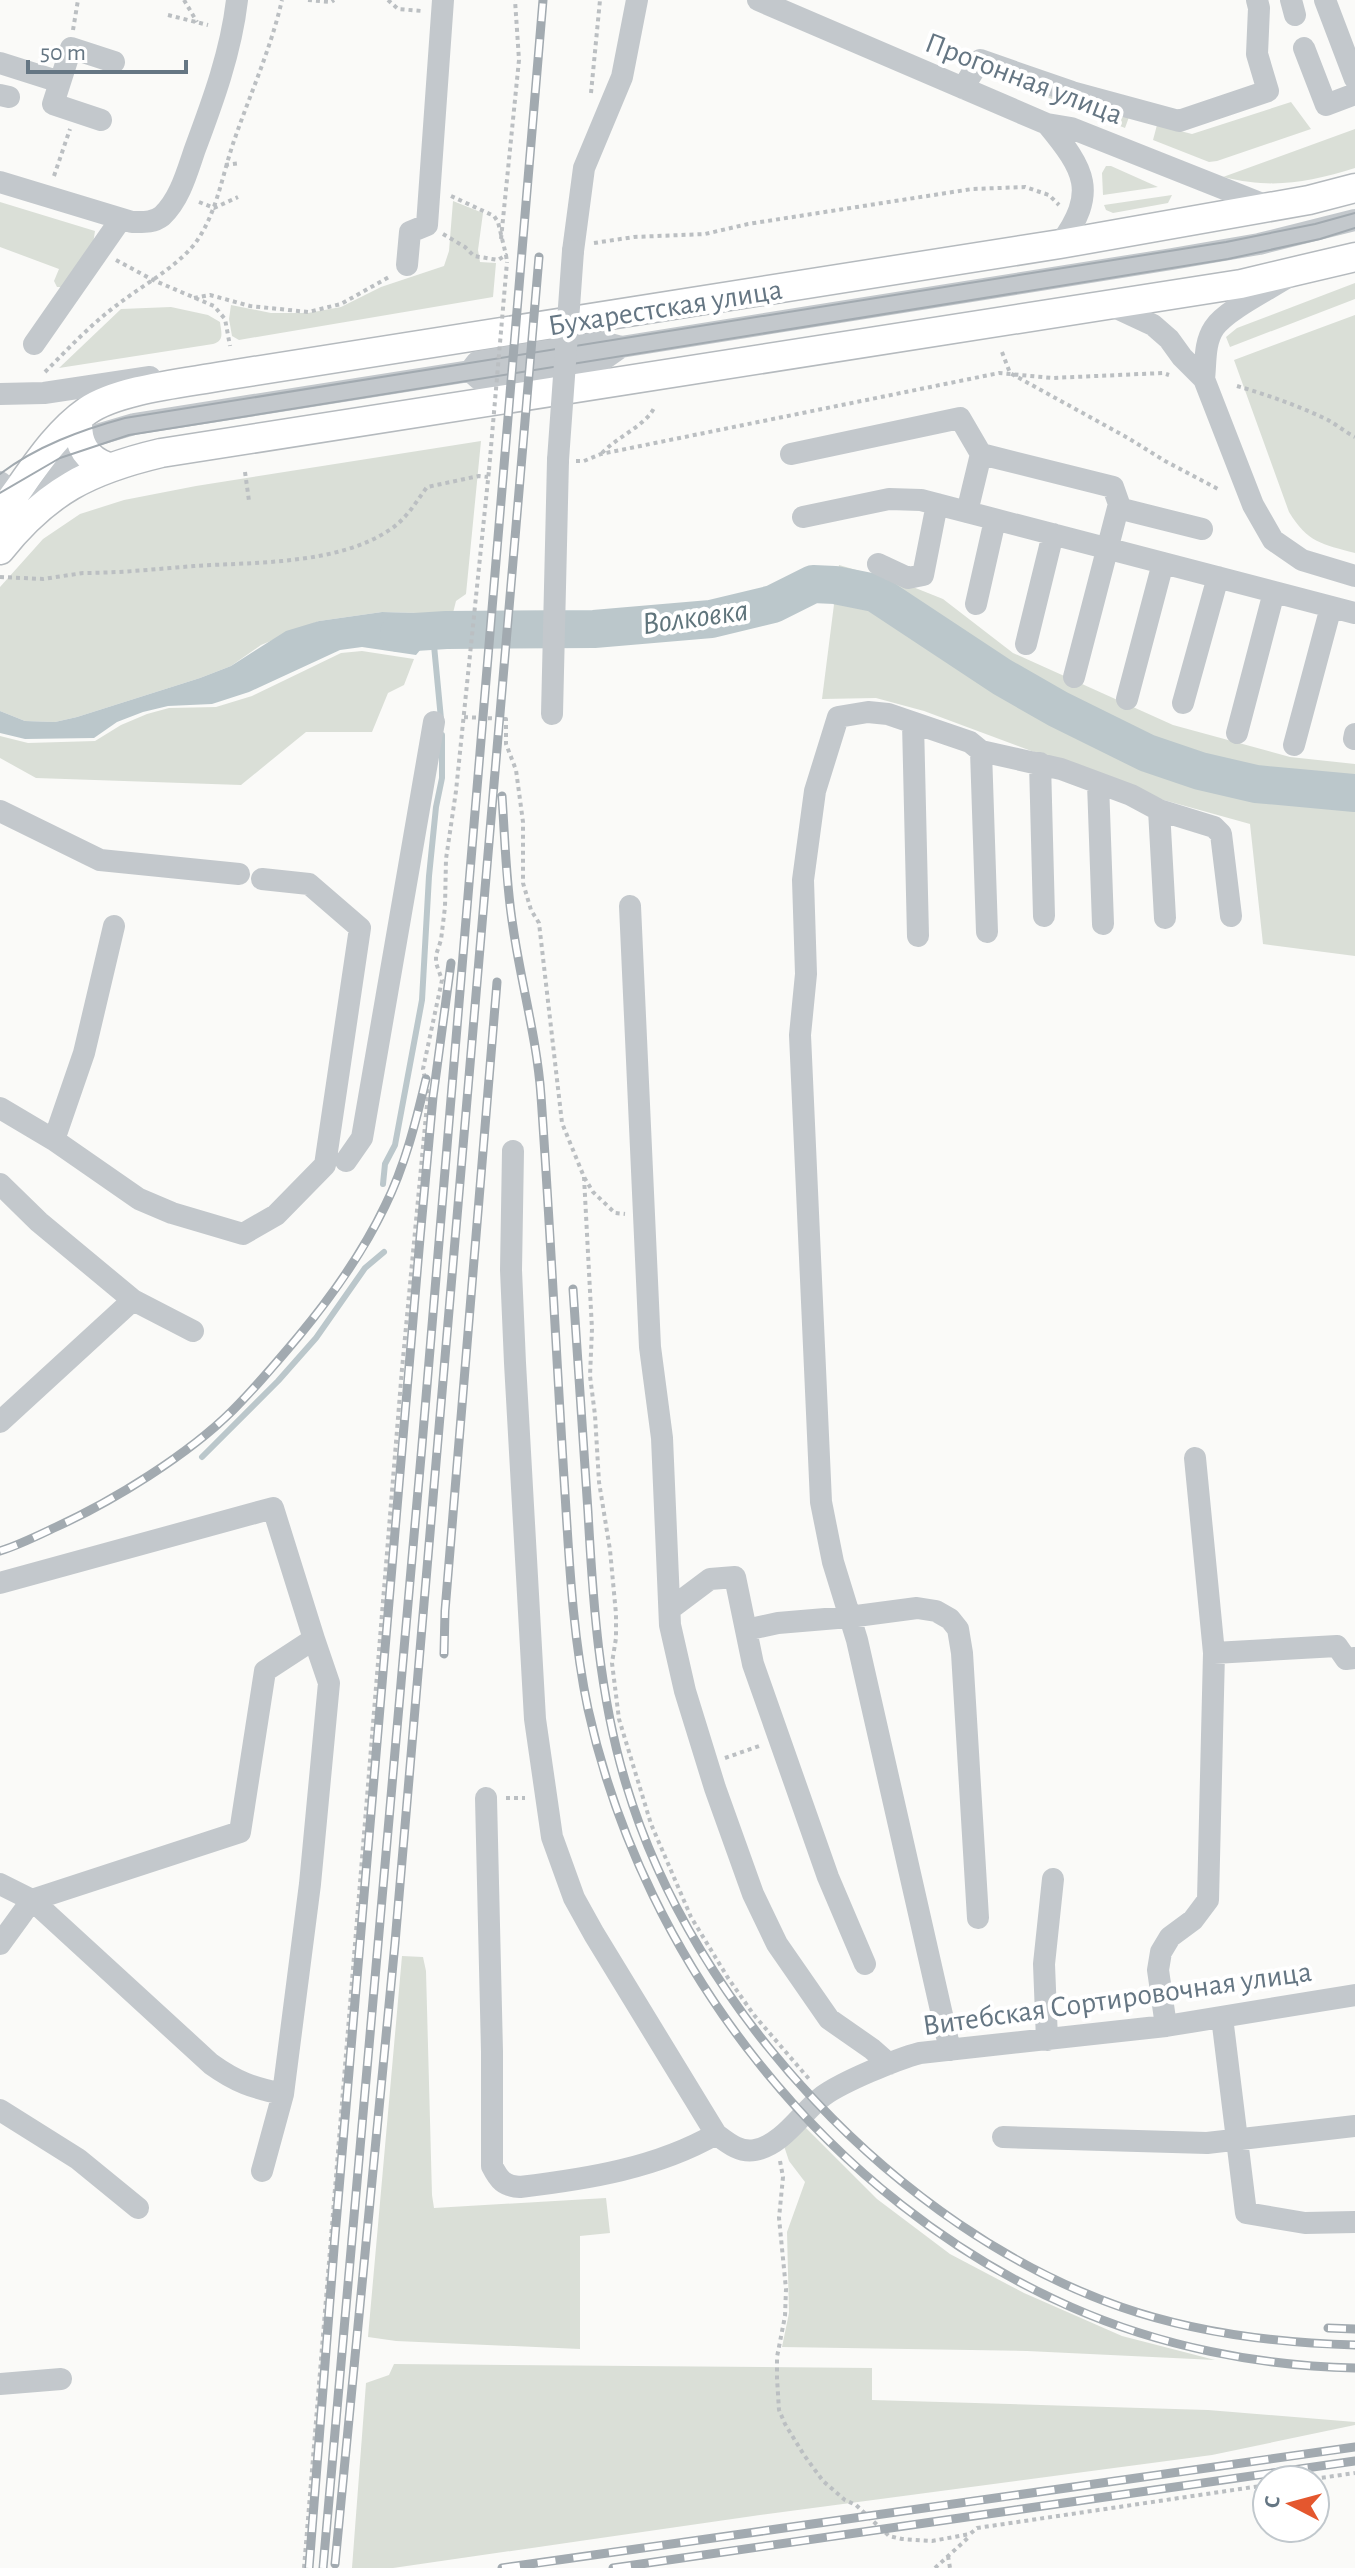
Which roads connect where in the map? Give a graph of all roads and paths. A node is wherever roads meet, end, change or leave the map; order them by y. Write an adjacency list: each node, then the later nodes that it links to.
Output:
1 (78, 0): 18 (path)
2 (184, 0): 16 (path)
3 (237, 0): 41 (street)
4 (282, 0): 31 (path)
5 (308, 0): 6 (path)
6 (334, 0)
7 (388, 0): 14 (path)
8 (515, 0): 44 (path)
9 (600, 0): 26 (path)
10 (637, 0): 47 (street)
11 (758, 0): 24 (street, Прогонная улица)
12 (1257, 0): 24 (street)
13 (1325, 0): 22 (street)
14 (443, 7): 34 (street)
15 (168, 15): 16 (path)
16 (197, 22): 17 (path)
17 (208, 25)
18 (71, 48): 20 (street); 23 (street)
19 (1304, 48): 25 (street)
20 (114, 62)
21 (0, 63): 23 (street)
22 (1355, 79)
23 (60, 82): 27 (street)
24 (963, 88): 29 (street, Прогонная улица)
25 (1355, 94)
26 (590, 107)
27 (76, 111): 28 (street); 32 (path)
28 (101, 120)
29 (1047, 124): 38 (street, Прогонная улица); 45 (street)
30 (240, 163): 31 (path)
31 (225, 165): 39 (path)
32 (54, 176)
33 (0, 182): 41 (street)
34 (430, 187): 43 (street); 44 (path)
35 (1355, 188): 38 (main road, Бухарестская улица)
36 (238, 197): 39 (path)
37 (199, 202): 39 (path)
38 (1270, 207): 45 (main road, Бухарестская улица)
39 (214, 208): 52 (path)
40 (1061, 208): 47 (path)
41 (121, 219): 46 (street)
42 (1355, 220): 66 (street)
43 (427, 225): 48 (path); 50 (street)
44 (501, 239): 48 (path)
45 (1060, 244): 60 (main road, Бухарестская улица)
46 (100, 251): 52 (path); 55 (street)
47 (573, 251): 71 (street, bridge)
48 (506, 255): 74 (path, bridge)
49 (1355, 257): 51 (main road)
50 (407, 265): 53 (path)
51 (1295, 273): 54 (main road); 62 (street)
52 (153, 280): 53 (path); 58 (path)
53 (194, 298): 56 (path)
54 (1106, 303): 62 (street); 72 (main road)
55 (34, 344)
56 (230, 346)
57 (1002, 352): 59 (path)
58 (44, 373)
59 (1010, 373): 61 (path); 68 (path); 75 (path)
60 (223, 376): 64 (street); 66 (main road, Бухарестская улица)
61 (1174, 378)
62 (1204, 379): 89 (street)
63 (1237, 386): 67 (path)
64 (0, 394)
65 (654, 408): 68 (path)
66 (81, 436): 72 (main road); 76 (street); 76 (main road, Бухарестская улица)
67 (1355, 437)
68 (601, 454): 71 (path)
69 (791, 454): 70 (street)
70 (981, 454): 79 (street); 80 (street)
71 (558, 460): 100 (street)
72 (108, 467): 76 (main road)
73 (245, 472): 77 (path)
74 (488, 477): 90 (path); 101 (path)
75 (1218, 489)
76 (13, 500): 86 (main road)
77 (249, 501)
78 (937, 504): 80 (street); 81 (street); 88 (street)
79 (1118, 508): 83 (street); 85 (street)
80 (967, 512): 82 (street)
81 (803, 517)
82 (995, 520): 84 (street); 93 (street)
83 (1202, 529)
84 (1053, 534): 85 (street); 96 (street)
85 (1108, 549): 87 (street); 97 (street)
86 (0, 550)
87 (1163, 563): 91 (street); 98 (street)
88 (878, 564)
89 (1355, 576)
90 (0, 577)
91 (1218, 577): 92 (street); 99 (street)
92 (1274, 592): 94 (street); 104 (street)
93 (976, 604)
94 (1331, 607): 95 (street); 105 (street)
95 (1355, 613)
96 (1026, 644)
97 (1074, 677)
98 (1127, 699)
99 (1183, 703)
100 (552, 714)
101 (464, 717): 125 (path); 172 (path)
102 (434, 722): 124 (street)
103 (913, 723): 106 (street); 120 (street); 134 (street)
104 (1237, 733)
105 (1294, 745)
106 (981, 751): 107 (street); 119 (street)
107 (1040, 763): 108 (street); 114 (street)
108 (1098, 783): 109 (street); 117 (street)
109 (1159, 810): 115 (street); 116 (street)
110 (0, 811): 111 (street)
111 (239, 874)
112 (262, 879): 122 (street)
113 (630, 906): 127 (street)
114 (1044, 916)
115 (1231, 916)
116 (1165, 918)
117 (1103, 924)
118 (114, 926): 122 (street)
119 (987, 932)
120 (918, 936)
121 (0, 1108): 122 (street)
122 (54, 1140)
123 (513, 1151): 158 (street)
124 (346, 1161)
125 (584, 1177): 127 (path); 155 (path)
126 (0, 1184): 128 (street)
127 (645, 1215): 133 (street)
128 (133, 1300): 129 (street); 130 (street)
129 (193, 1331)
130 (0, 1422)
131 (1195, 1458): 137 (street)
132 (0, 1583): 136 (street)
133 (670, 1609): 135 (street); 140 (street)
134 (849, 1617): 135 (street); 145 (street); 152 (street)
135 (746, 1630): 139 (street)
136 (314, 1639): 144 (street); 154 (street)
137 (1214, 1653): 138 (street); 150 (street)
138 (1355, 1658)
139 (780, 1739): 140 (path); 147 (street)
140 (708, 1764): 153 (street)
141 (486, 1798): 158 (street)
142 (1053, 1879): 151 (street)
143 (0, 1884): 144 (street)
144 (32, 1900): 146 (street); 154 (street)
145 (978, 1918)
146 (0, 1944)
147 (865, 1964)
148 (1355, 1995): 149 (street, Витебская Сортировочная улица)
149 (1222, 2017): 150 (street, Витебская Сортировочная улица); 161 (street)
150 (1166, 2026): 151 (street, Витебская Сортировочная улица)
151 (1047, 2040): 152 (street, Витебская Сортировочная улица)
152 (950, 2050): 153 (street, Витебская Сортировочная улица)
153 (889, 2064): 155 (street, Витебская Сортировочная улица)
154 (283, 2094): 162 (street)
155 (826, 2094): 160 (street, Витебская Сортировочная улица)
156 (0, 2110): 163 (street)
157 (1355, 2126): 161 (street)
158 (716, 2134): 160 (street)
159 (1003, 2137): 161 (street)
160 (777, 2139): 170 (path)
161 (1237, 2139): 164 (street)
162 (262, 2171)
163 (138, 2208)
164 (1355, 2222)
165 (61, 2379): 166 (street)
166 (0, 2384)
167 (1355, 2473): 168 (path)
168 (1331, 2476)
169 (1251, 2487): 170 (path)
170 (977, 2528): 171 (path)
171 (948, 2556): 173 (path); 174 (path)
172 (304, 2568)
173 (935, 2568)
174 (950, 2568)

